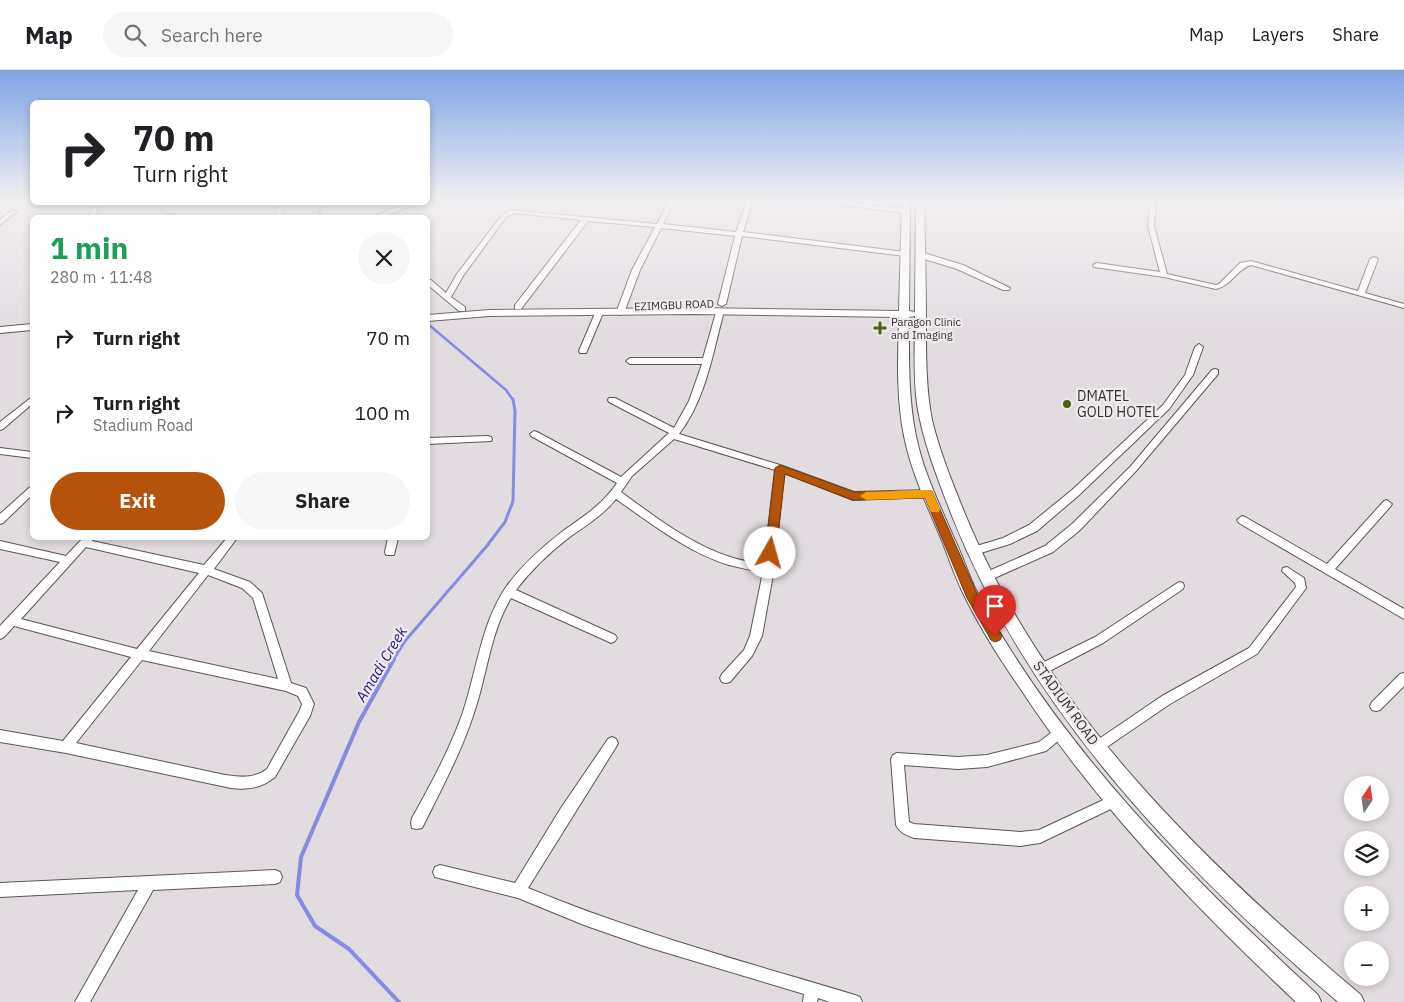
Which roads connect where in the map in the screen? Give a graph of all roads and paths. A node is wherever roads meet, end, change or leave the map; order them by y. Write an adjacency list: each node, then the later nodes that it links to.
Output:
1 (483, 244): 17 (street)
2 (567, 244): 19 (street)
3 (650, 244): 23 (street)
4 (736, 244): 20 (street)
5 (827, 244): 9 (street)
6 (906, 244): 9 (main road, STADIUM ROAD)
7 (921, 244): 10 (main road, STADIUM ROAD)
8 (1156, 244): 13 (street)
9 (906, 254): 22 (main road, STADIUM ROAD)
10 (921, 255): 15 (street); 24 (main road, STADIUM ROAD)
11 (1374, 259): 16 (street)
12 (1096, 265): 13 (street)
13 (1164, 275): 16 (street)
14 (430, 284): 17 (street)
15 (1006, 288)
16 (1361, 294): 18 (street)
17 (447, 298): 21 (street)
18 (1404, 306)
19 (518, 307): 21 (main road, EZIMGBU ROAD); 23 (main road, EZIMGBU ROAD)
20 (721, 307): 22 (main road, EZIMGBU ROAD); 23 (main road, EZIMGBU ROAD); 34 (street)
21 (462, 309): 25 (main road, EZIMGBU ROAD)
22 (904, 309): 24 (main road, EZIMGBU ROAD); 49 (main road, STADIUM ROAD)
23 (621, 310): 26 (main road, EZIMGBU ROAD)
24 (920, 311): 57 (main road, STADIUM ROAD)
25 (435, 313): 26 (main road, EZIMGBU ROAD)
26 (600, 313): 32 (street)
27 (30, 321): 28 (main road)
28 (0, 323)
29 (30, 327): 30 (main road)
30 (0, 330)
31 (1199, 346): 57 (street)
32 (583, 351)
33 (630, 361): 34 (street)
34 (705, 361): 40 (street)
35 (1215, 372): 64 (street)
36 (612, 400): 40 (street)
37 (30, 402): 38 (street)
38 (0, 427)
39 (534, 434): 46 (street)
40 (674, 434): 45 (street); 46 (street)
41 (488, 439): 42 (street)
42 (430, 442)
43 (0, 451): 44 (street)
44 (30, 455)
45 (780, 468): 49 (street); 60 (street)
46 (622, 482): 48 (street)
47 (30, 492): 51 (street)
48 (616, 494): 60 (street); 66 (street)
49 (928, 494): 77 (main road, STADIUM ROAD)
50 (1386, 504): 63 (street)
51 (0, 520)
52 (1242, 520): 63 (street)
53 (87, 540): 59 (street); 61 (street)
54 (230, 540): 61 (street)
55 (393, 540): 58 (street)
56 (0, 545): 59 (street)
57 (974, 551): 64 (main road, STADIUM ROAD)
58 (390, 552)
59 (67, 560): 68 (street)
60 (769, 568): 73 (street)
61 (206, 570): 71 (street); 75 (street)
62 (1287, 570): 80 (street)
63 (1328, 570): 67 (street)
64 (986, 578): 72 (main road, STADIUM ROAD)
65 (1179, 586): 72 (street)
66 (509, 592): 70 (street); 83 (street)
67 (1404, 614)
68 (12, 621): 69 (street); 71 (street)
69 (0, 634)
70 (611, 638)
71 (139, 654): 75 (street); 81 (street)
72 (1040, 670): 80 (main road, STADIUM ROAD)
73 (726, 678)
74 (1404, 678): 76 (street)
75 (286, 686): 81 (street)
76 (1376, 706)
77 (1060, 732): 82 (main road, STADIUM ROAD); 82 (street)
78 (0, 736): 81 (street)
79 (612, 743): 88 (street)
80 (1097, 746): 93 (main road, STADIUM ROAD)
81 (66, 747)
82 (1114, 801): 92 (main road, STADIUM ROAD)
83 (417, 823)
84 (440, 872): 88 (street)
85 (275, 877): 86 (street)
86 (149, 884): 87 (street); 90 (street)
87 (0, 890)
88 (518, 891): 89 (street)
89 (811, 996): 91 (street)
90 (82, 1002)
91 (855, 1002)
92 (1311, 1002)
93 (1354, 1002)

